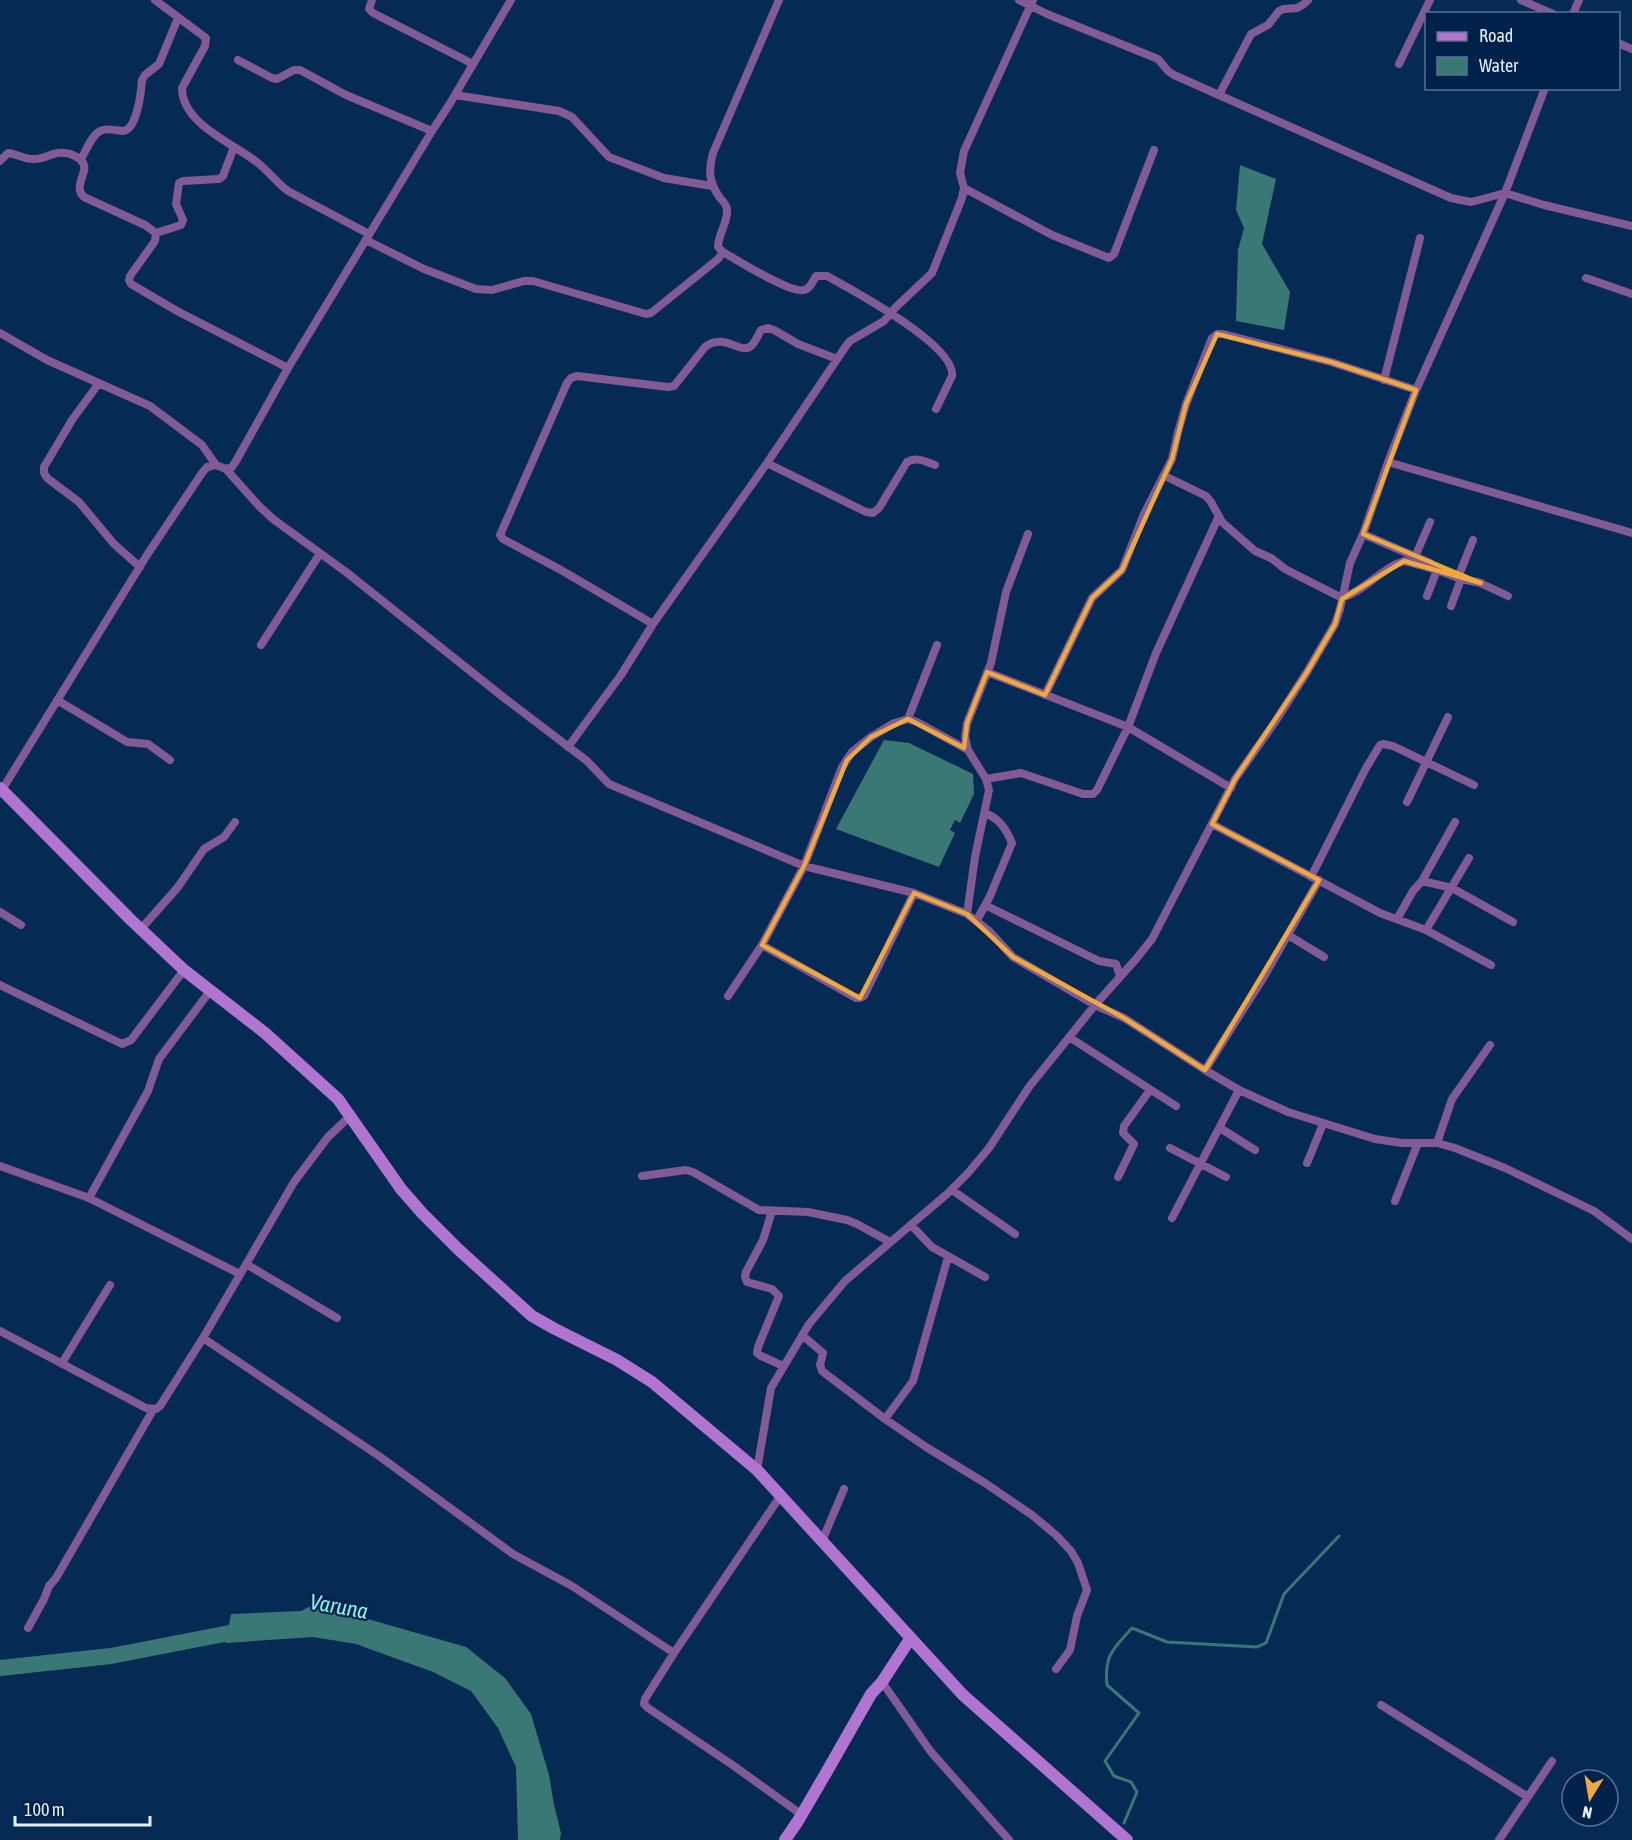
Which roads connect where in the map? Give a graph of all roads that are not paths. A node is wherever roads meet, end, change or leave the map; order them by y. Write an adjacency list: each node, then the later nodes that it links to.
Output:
1 (155, 0): 11 (street)
2 (372, 0): 14 (street)
3 (511, 0): 14 (street)
4 (779, 0): 23 (street)
5 (1019, 0): 9 (street)
6 (1308, 0): 17 (street)
7 (1430, 0): 13 (street)
8 (1521, 0): 10 (street)
9 (1032, 3): 17 (street); 24 (street)
10 (1548, 12)
11 (178, 18): 19 (street); 21 (street)
12 (238, 60): 18 (street)
13 (1399, 63)
14 (473, 64): 16 (street)
15 (1544, 90): 25 (street)
16 (455, 95): 18 (street); 23 (street)
17 (1219, 95): 25 (street)
18 (432, 131): 28 (street)
19 (234, 147): 27 (street); 28 (street)
20 (1155, 150): 24 (street)
21 (81, 159): 22 (street); 27 (street)
22 (0, 161)
23 (712, 186): 30 (street)
24 (964, 188): 33 (street)
25 (1505, 193): 26 (street); 39 (street)
26 (1632, 226)
27 (156, 232): 36 (street)
28 (367, 237): 30 (street); 36 (street)
29 (1420, 238): 37 (street)
30 (723, 252): 33 (street)
31 (1586, 278): 32 (street)
32 (1632, 294)
33 (891, 312): 35 (street); 40 (street)
34 (0, 333): 38 (street)
35 (837, 359): 42 (street); 62 (street)
36 (288, 368): 45 (street)
37 (1384, 380): 39 (street); 46 (street)
38 (99, 383): 43 (street); 55 (street)
39 (1416, 390): 41 (street)
40 (936, 409)
41 (1388, 462): 49 (street); 51 (street)
42 (767, 463): 44 (street); 62 (street)
43 (216, 465): 45 (street); 55 (street)
44 (935, 465)
45 (226, 469): 53 (street)
46 (1165, 476): 47 (street); 66 (street)
47 (1218, 518): 60 (street); 70 (street)
48 (1430, 522): 54 (street)
49 (1632, 533)
50 (1028, 534): 65 (street)
51 (1363, 534): 54 (street); 60 (street)
52 (1473, 540): 57 (street)
53 (320, 555): 63 (street); 71 (street)
54 (1415, 557): 57 (street)
55 (140, 567): 67 (street)
56 (1437, 570): 57 (street); 58 (street); 60 (street)
57 (1460, 577): 59 (street); 61 (street)
58 (1427, 596)
59 (1508, 596)
60 (1342, 598): 77 (street)
61 (1451, 606)
62 (652, 624): 71 (street)
63 (261, 645)
64 (937, 645): 69 (street)
65 (987, 672): 66 (street); 72 (street)
66 (1045, 695): 70 (street)
67 (57, 700): 73 (street); 78 (street)
68 (1448, 717): 74 (street)
69 (908, 719): 72 (street); 85 (street)
70 (1128, 727): 75 (street); 77 (street)
71 (568, 747): 85 (street)
72 (968, 750): 75 (street)
73 (170, 760)
74 (1427, 762): 76 (street); 79 (street); 86 (street)
75 (987, 778): 80 (street)
76 (1474, 785)
77 (1231, 788): 83 (street)
78 (1, 790): 97 (street)
79 (1407, 802)
80 (985, 813): 90 (street); 92 (street)
81 (235, 822): 97 (street)
82 (1455, 822): 87 (street)
83 (1212, 824): 86 (street); 104 (street)
84 (1469, 858): 88 (street)
85 (804, 866): 89 (street); 100 (street)
86 (1315, 879): 93 (street); 99 (street)
87 (1422, 881): 88 (street); 93 (street)
88 (1452, 888): 95 (street); 98 (street)
89 (914, 893): 92 (street); 100 (street)
90 (985, 905): 94 (street); 104 (street)
91 (0, 912): 96 (street)
92 (967, 914): 94 (street)
93 (1397, 919): 98 (street)
94 (977, 921): 108 (street)
95 (1512, 922)
96 (21, 925)
97 (140, 930): 103 (street)
98 (1426, 930): 102 (street)
99 (1288, 935): 101 (street); 111 (street)
100 (762, 945): 107 (street)
101 (1324, 957)
102 (1491, 965)
103 (184, 970): 105 (street); 106 (street)
104 (1120, 976): 108 (street)
105 (0, 985)
106 (210, 991): 115 (street); 129 (street)
107 (728, 996)
108 (1095, 1005): 109 (street); 111 (street)
109 (1069, 1037): 112 (street); 128 (street)
110 (1490, 1045): 119 (street)
111 (1205, 1070): 113 (street)
112 (1150, 1090): 114 (street); 126 (street)
113 (1239, 1090): 116 (street); 117 (street)
114 (1176, 1106)
115 (350, 1116): 138 (street); 150 (street)
116 (1323, 1124): 118 (street); 123 (street)
117 (1220, 1128): 121 (street); 122 (street)
118 (1418, 1143): 119 (street); 130 (street)
119 (1437, 1143): 135 (street)
120 (1170, 1148): 122 (street)
121 (1255, 1150)
122 (1201, 1163): 127 (street); 132 (street)
123 (1307, 1163)
124 (0, 1166): 129 (street)
125 (642, 1176): 131 (street)
126 (1118, 1177)
127 (1226, 1177)
128 (952, 1190): 133 (street); 134 (street)
129 (89, 1198): 139 (street)
130 (1395, 1201)
131 (772, 1211): 136 (street); 147 (street)
132 (1172, 1218)
133 (911, 1225): 136 (street); 137 (street)
134 (1015, 1234)
135 (1632, 1239)
136 (890, 1242): 144 (street)
137 (948, 1257): 140 (street); 149 (street)
138 (246, 1264): 139 (street); 142 (street)
139 (240, 1274): 145 (street)
140 (985, 1277)
141 (110, 1285): 146 (street)
142 (337, 1318)
143 (0, 1331): 146 (street)
144 (802, 1335): 147 (street); 149 (street)
145 (203, 1338): 148 (street); 156 (street)
146 (62, 1363): 148 (street)
147 (783, 1366): 150 (street)
148 (156, 1409): 154 (street)
149 (885, 1419): 157 (street)
150 (756, 1470): 152 (street)
151 (844, 1489): 153 (street)
152 (781, 1495): 153 (street); 156 (street)
153 (822, 1541): 155 (street)
154 (28, 1628)
155 (910, 1639): 158 (street); 165 (street)
156 (674, 1653): 162 (street)
157 (1056, 1669)
158 (882, 1682): 162 (street); 164 (street)
159 (1381, 1705): 161 (street)
160 (1552, 1761): 161 (street)
161 (1528, 1797): 166 (street)
162 (802, 1815): 163 (street)
163 (785, 1840)
164 (1009, 1840)
165 (1127, 1840)
166 (1499, 1840)

